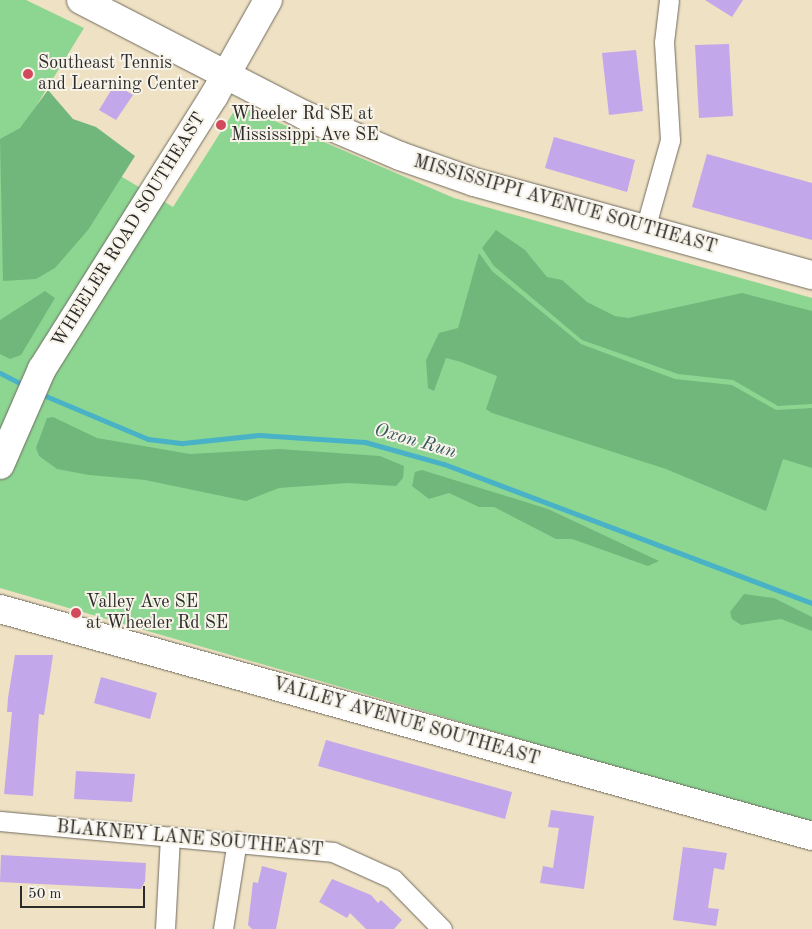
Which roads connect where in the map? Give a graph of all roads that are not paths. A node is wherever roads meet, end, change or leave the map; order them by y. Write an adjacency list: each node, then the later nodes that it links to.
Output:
1 (81, 0): 4 (main road, MISSISSIPPI AVENUE SOUTHEAST)
2 (268, 0): 4 (main road, WHEELER ROAD SOUTHEAST)
3 (668, 0): 5 (street)
4 (225, 74): 5 (main road, MISSISSIPPI AVENUE SOUTHEAST); 7 (main road, WHEELER ROAD SOUTHEAST)
5 (644, 229): 6 (main road, MISSISSIPPI AVENUE SOUTHEAST)
6 (812, 276)
7 (0, 465)
8 (0, 609): 11 (main road, VALLEY AVENUE SOUTHEAST)
9 (0, 821): 10 (street, BLAKNEY LANE SOUTHEAST)
10 (170, 836): 12 (street, BLAKNEY LANE SOUTHEAST); 13 (street)
11 (812, 836)
12 (237, 842): 14 (street); 15 (street, BLAKNEY LANE SOUTHEAST)
13 (165, 929)
14 (223, 929)
15 (442, 929)

